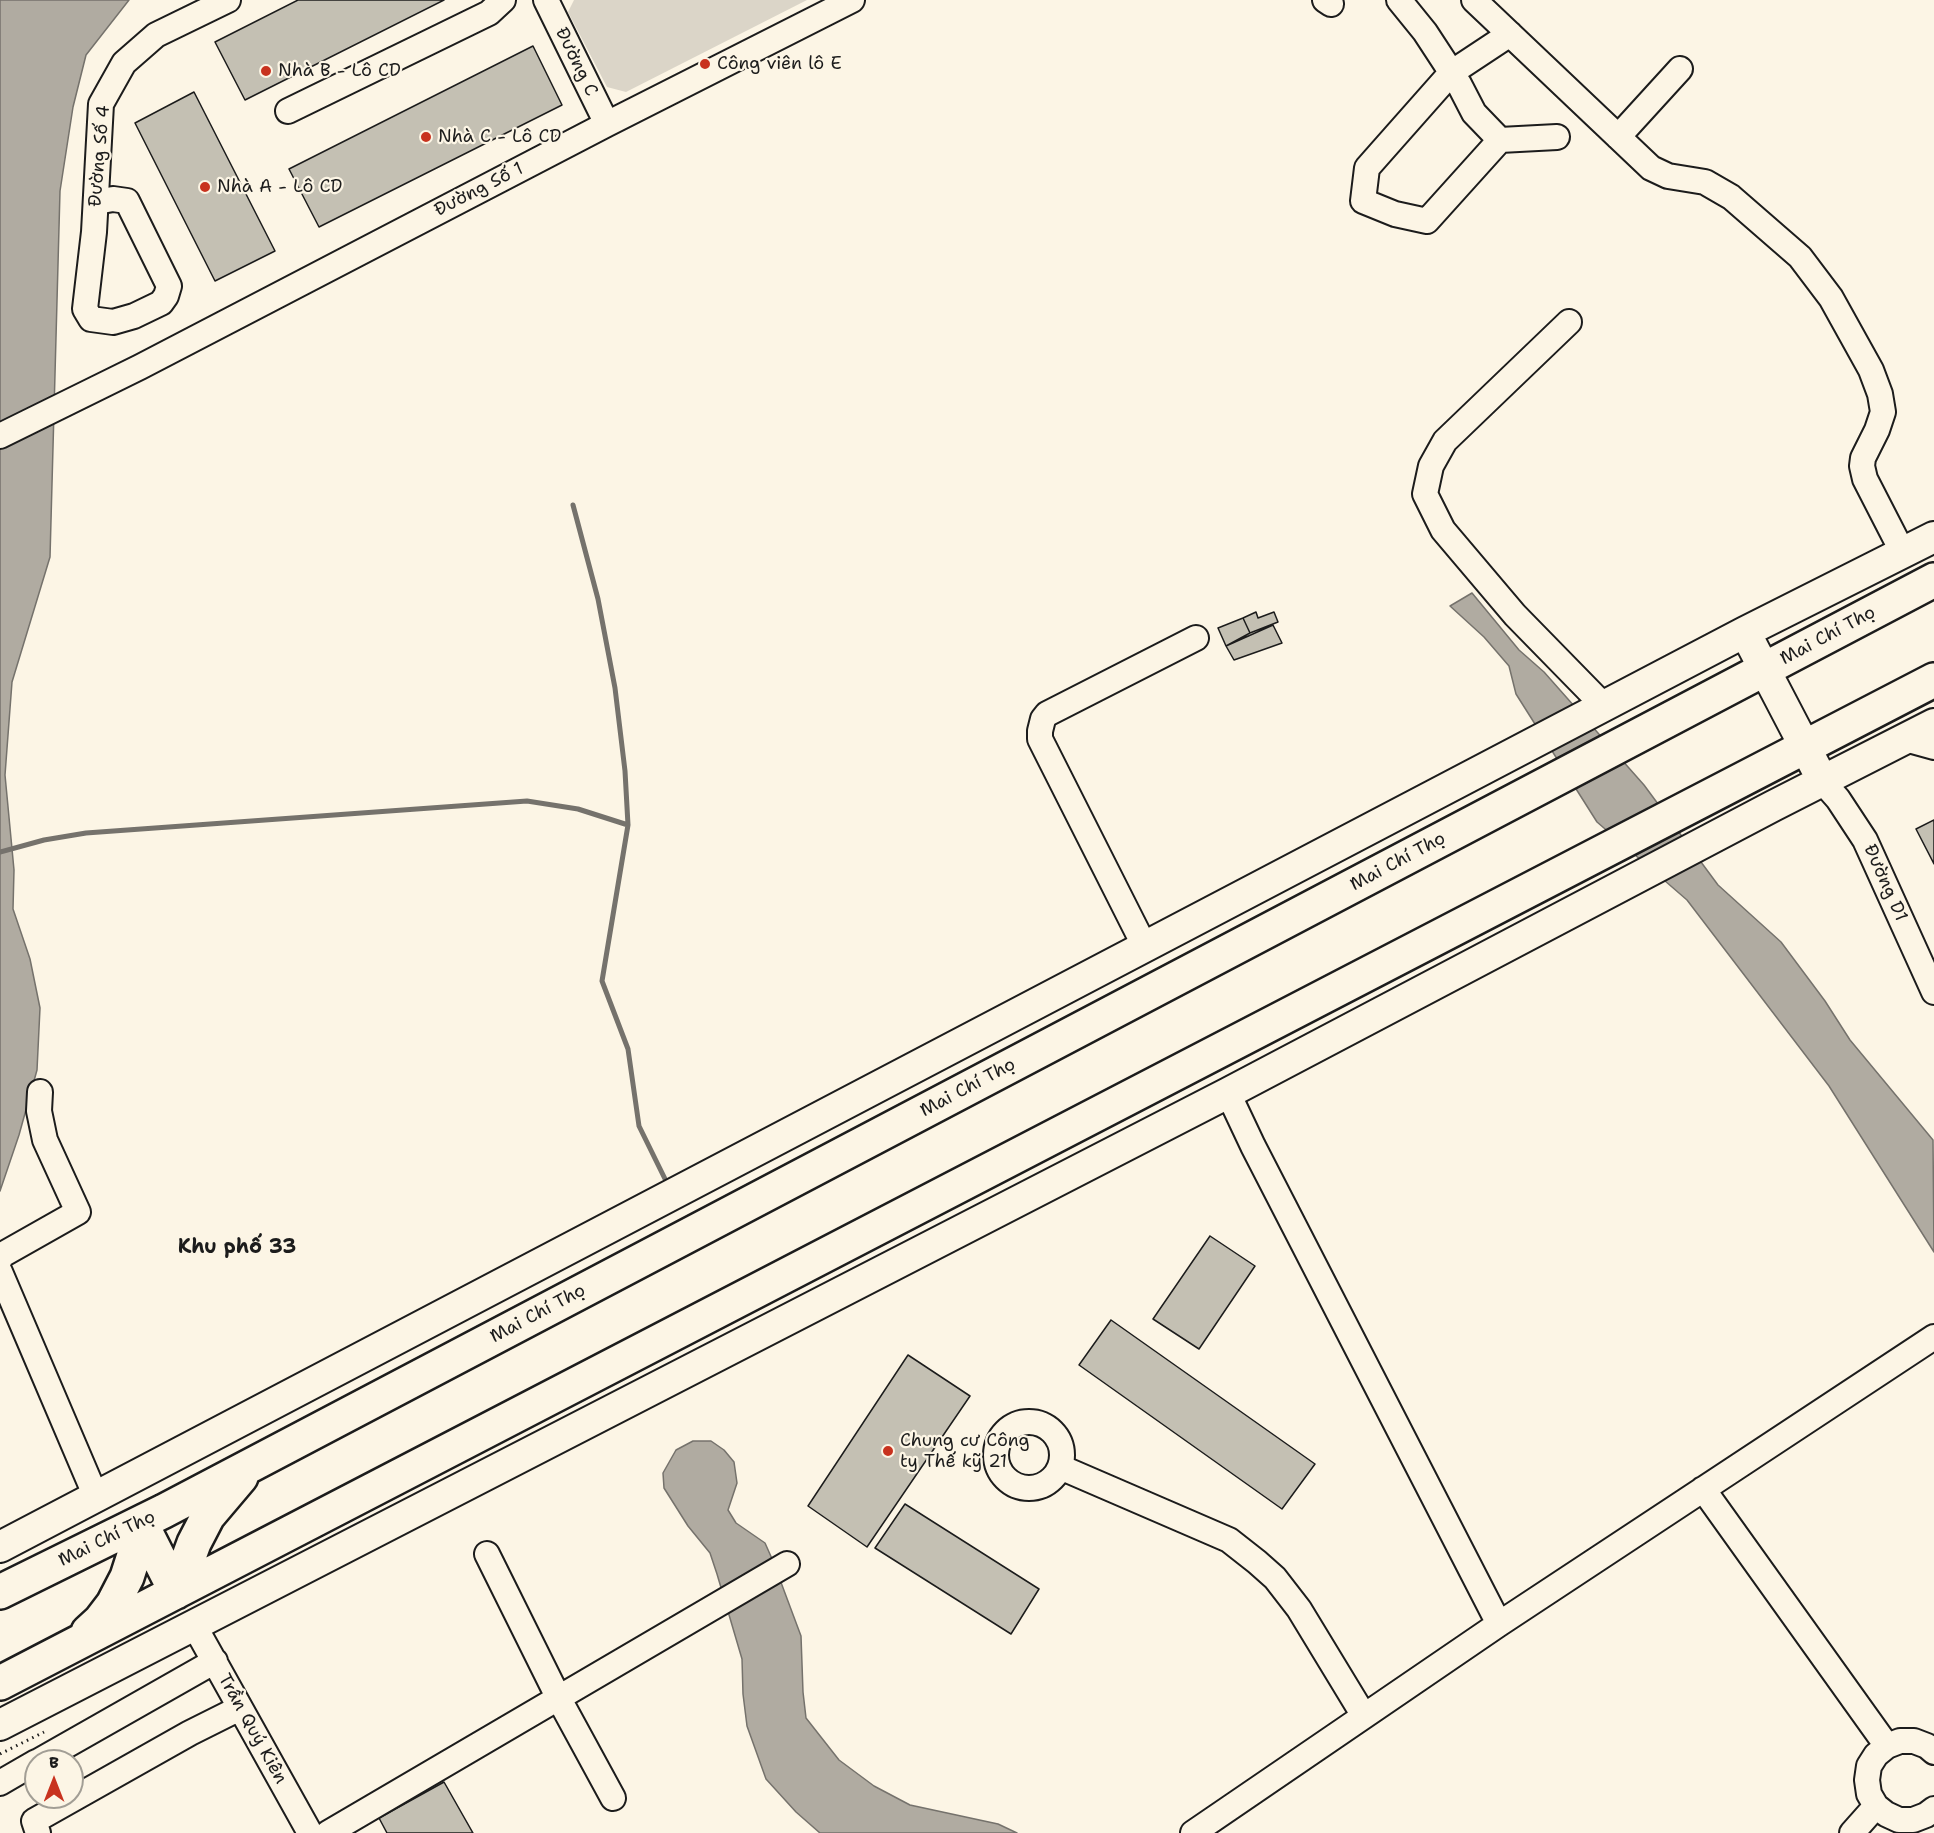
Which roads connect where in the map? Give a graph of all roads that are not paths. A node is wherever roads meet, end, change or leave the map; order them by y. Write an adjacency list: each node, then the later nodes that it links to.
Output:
1 (228, 0): 15 (street, Đường Số 4)
2 (503, 0): 10 (street)
3 (546, 0): 11 (street, Đường C)
4 (852, 0): 11 (street, Đường Số 1)
5 (1399, 0): 9 (street)
6 (1474, 0): 7 (street)
7 (1510, 34): 9 (street); 13 (street)
8 (1680, 69): 13 (street)
9 (1451, 73): 14 (street); 14 (street)
10 (288, 111)
11 (607, 124): 17 (street, Đường Số 1)
12 (1557, 137): 14 (street)
13 (1618, 137): 19 (street)
14 (1500, 140)
15 (96, 202): 15 (street, Đường Số 4)
16 (1569, 322): 25 (street)
17 (0, 436)
18 (1934, 537): 19 (main road)
19 (1903, 553): 21 (main road)
20 (1934, 580): 23 (highway, Mai Chí Thọ)
21 (1746, 632): 23 (main road); 25 (main road)
22 (1196, 639): 31 (street)
23 (1765, 669): 28 (main road); 38 (highway, Mai Chí Thọ)
24 (1934, 680): 28 (highway)
25 (1604, 706): 31 (main road)
26 (1934, 724): 27 (main road)
27 (1905, 739): 29 (street); 30 (main road)
28 (1805, 747): 30 (main road); 47 (highway)
29 (1934, 747)
30 (1823, 782): 32 (street, Đường D1); 34 (main road)
31 (1145, 947): 41 (main road)
32 (1934, 992)
33 (40, 1092): 35 (street)
34 (1228, 1093): 48 (street); 49 (main road)
35 (0, 1259)
36 (0, 1272): 41 (street)
37 (1934, 1337): 40 (street)
38 (255, 1462): 42 (highway, Mai Chí Thọ); 47 (highway)
39 (1060, 1467): 55 (street)
40 (1703, 1489): 48 (street); 57 (street)
41 (108, 1490): 42 (main road); 43 (main road)
42 (141, 1523): 46 (highway, Mai Chí Thọ); 47 (highway); 50 (highway)
43 (0, 1547)
44 (487, 1554): 53 (street)
45 (787, 1564): 53 (street)
46 (0, 1592)
47 (176, 1592): 49 (main road); 50 (highway)
48 (1499, 1624): 55 (street)
49 (194, 1625): 51 (street, Trần Quý Kiên); 56 (main road)
50 (73, 1646): 52 (highway)
51 (215, 1661): 54 (street, Trần Quý Kiên); 58 (street)
52 (0, 1683)
53 (558, 1697): 62 (street); 67 (street)
54 (240, 1708): 65 (street); 66 (street, Trần Quý Kiên)
55 (1364, 1716): 68 (street)
56 (0, 1725)
57 (1887, 1746): 59 (street); 63 (street)
58 (60, 1749)
59 (1934, 1751)
60 (24, 1769): 61 (street)
61 (0, 1783)
62 (613, 1798)
63 (1876, 1806): 64 (street); 69 (street)
64 (1934, 1809)
65 (38, 1833)
66 (310, 1833)
67 (328, 1833)
68 (1193, 1833)
69 (1852, 1833)

